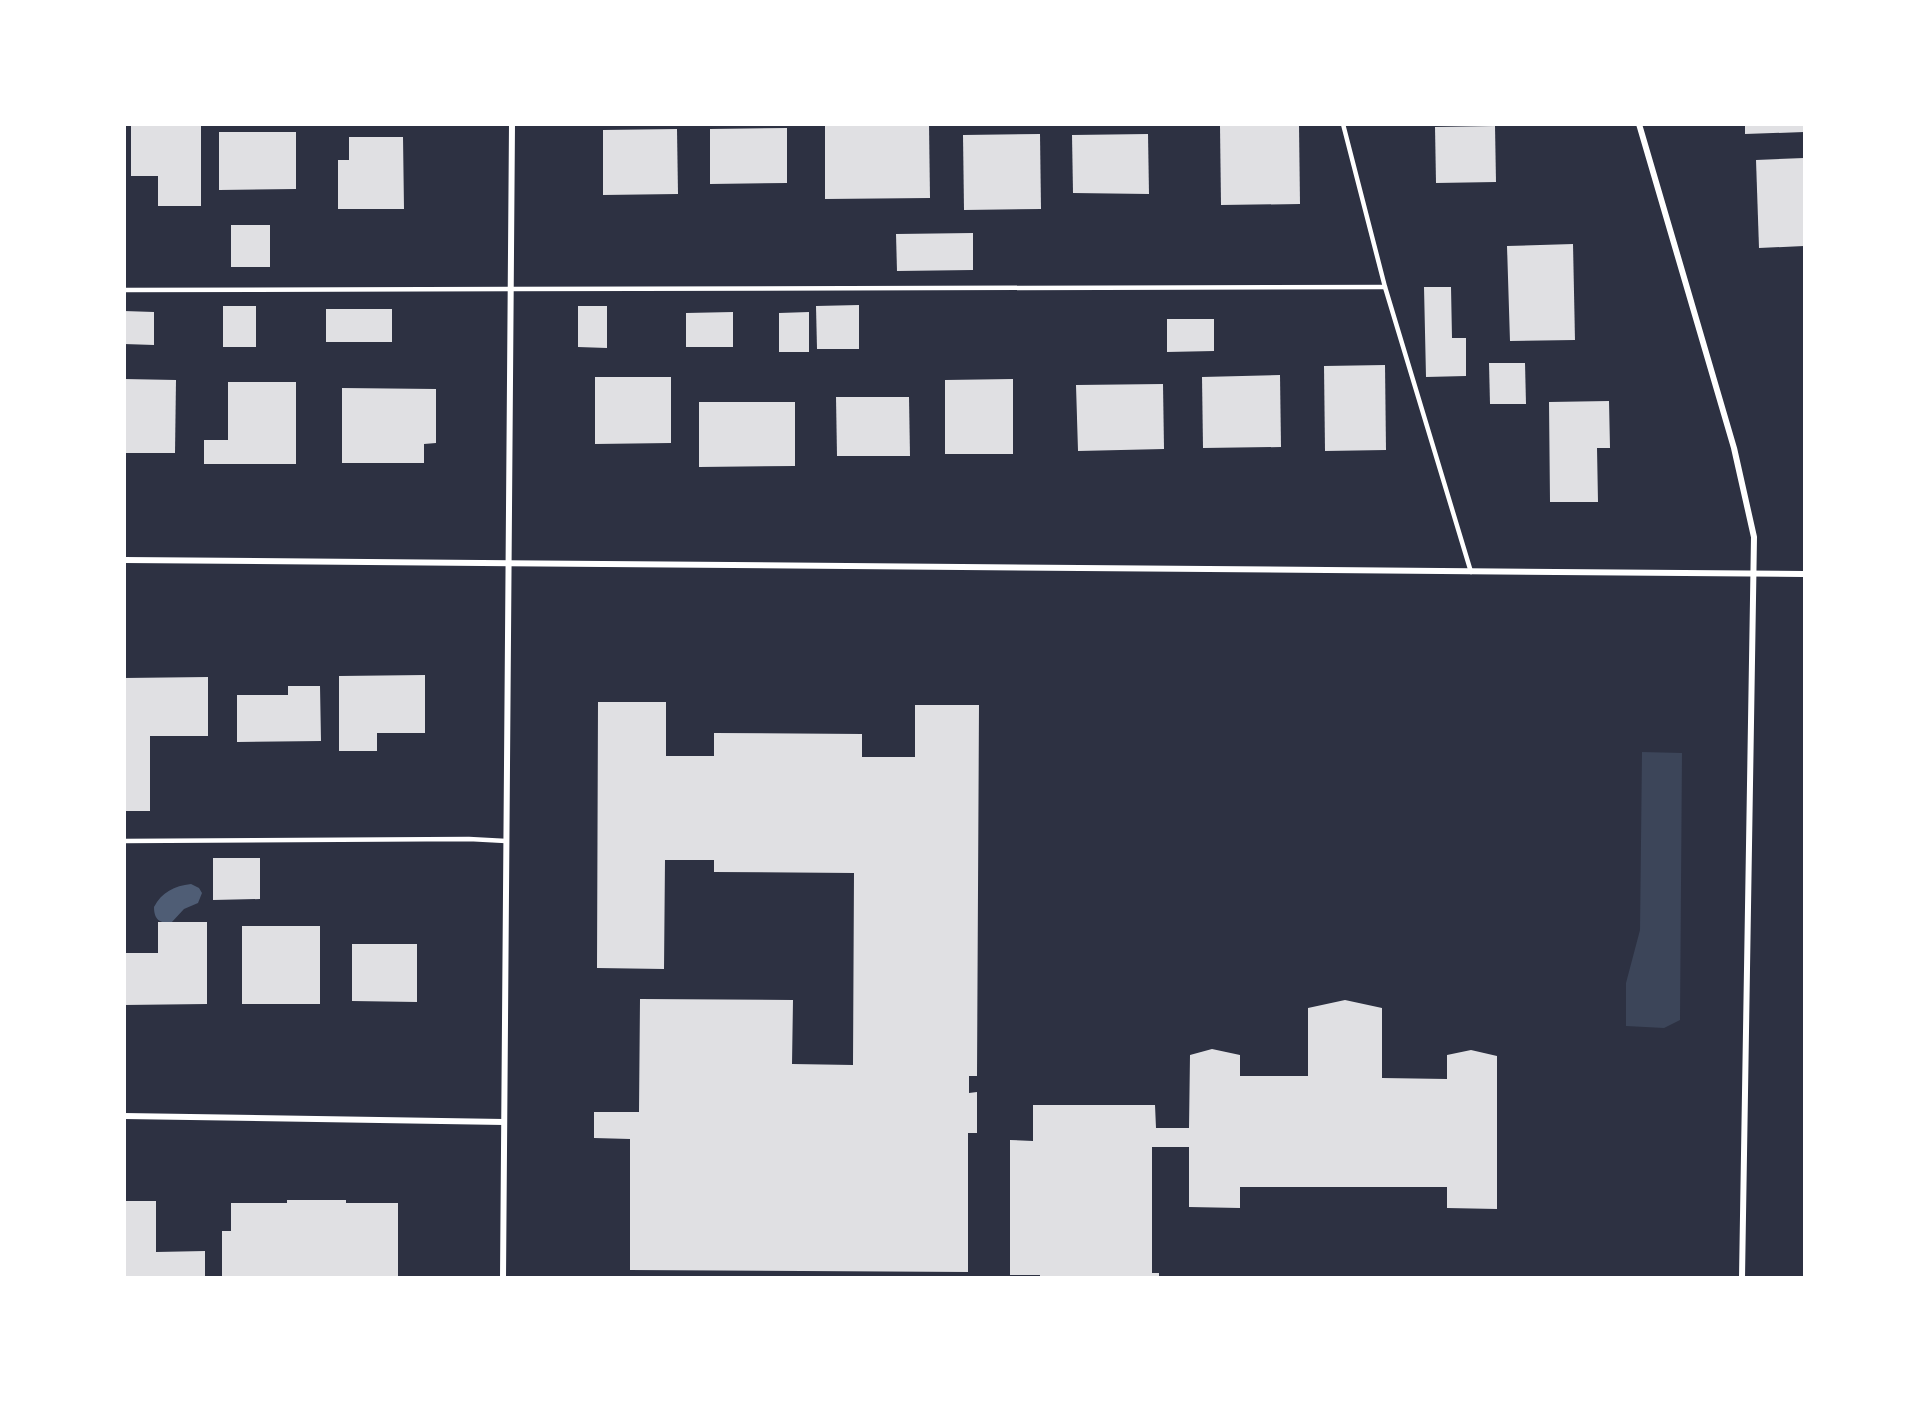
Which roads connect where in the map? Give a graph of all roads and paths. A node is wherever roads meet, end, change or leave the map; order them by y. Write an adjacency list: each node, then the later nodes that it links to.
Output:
1 (512, 124): 6 (street)
2 (1343, 124): 4 (lane)
3 (1639, 124): 10 (street)
4 (1385, 287): 6 (lane); 9 (lane)
5 (124, 290): 6 (lane)
6 (511, 290): 8 (street)
7 (124, 560): 8 (street)
8 (508, 564): 9 (street); 13 (street)
9 (1471, 572): 10 (street)
10 (1753, 574): 11 (street); 17 (street)
11 (1804, 574)
12 (124, 841): 13 (lane)
13 (506, 841): 15 (street)
14 (124, 1116): 15 (street)
15 (504, 1122): 16 (street)
16 (503, 1278)
17 (1742, 1278)

